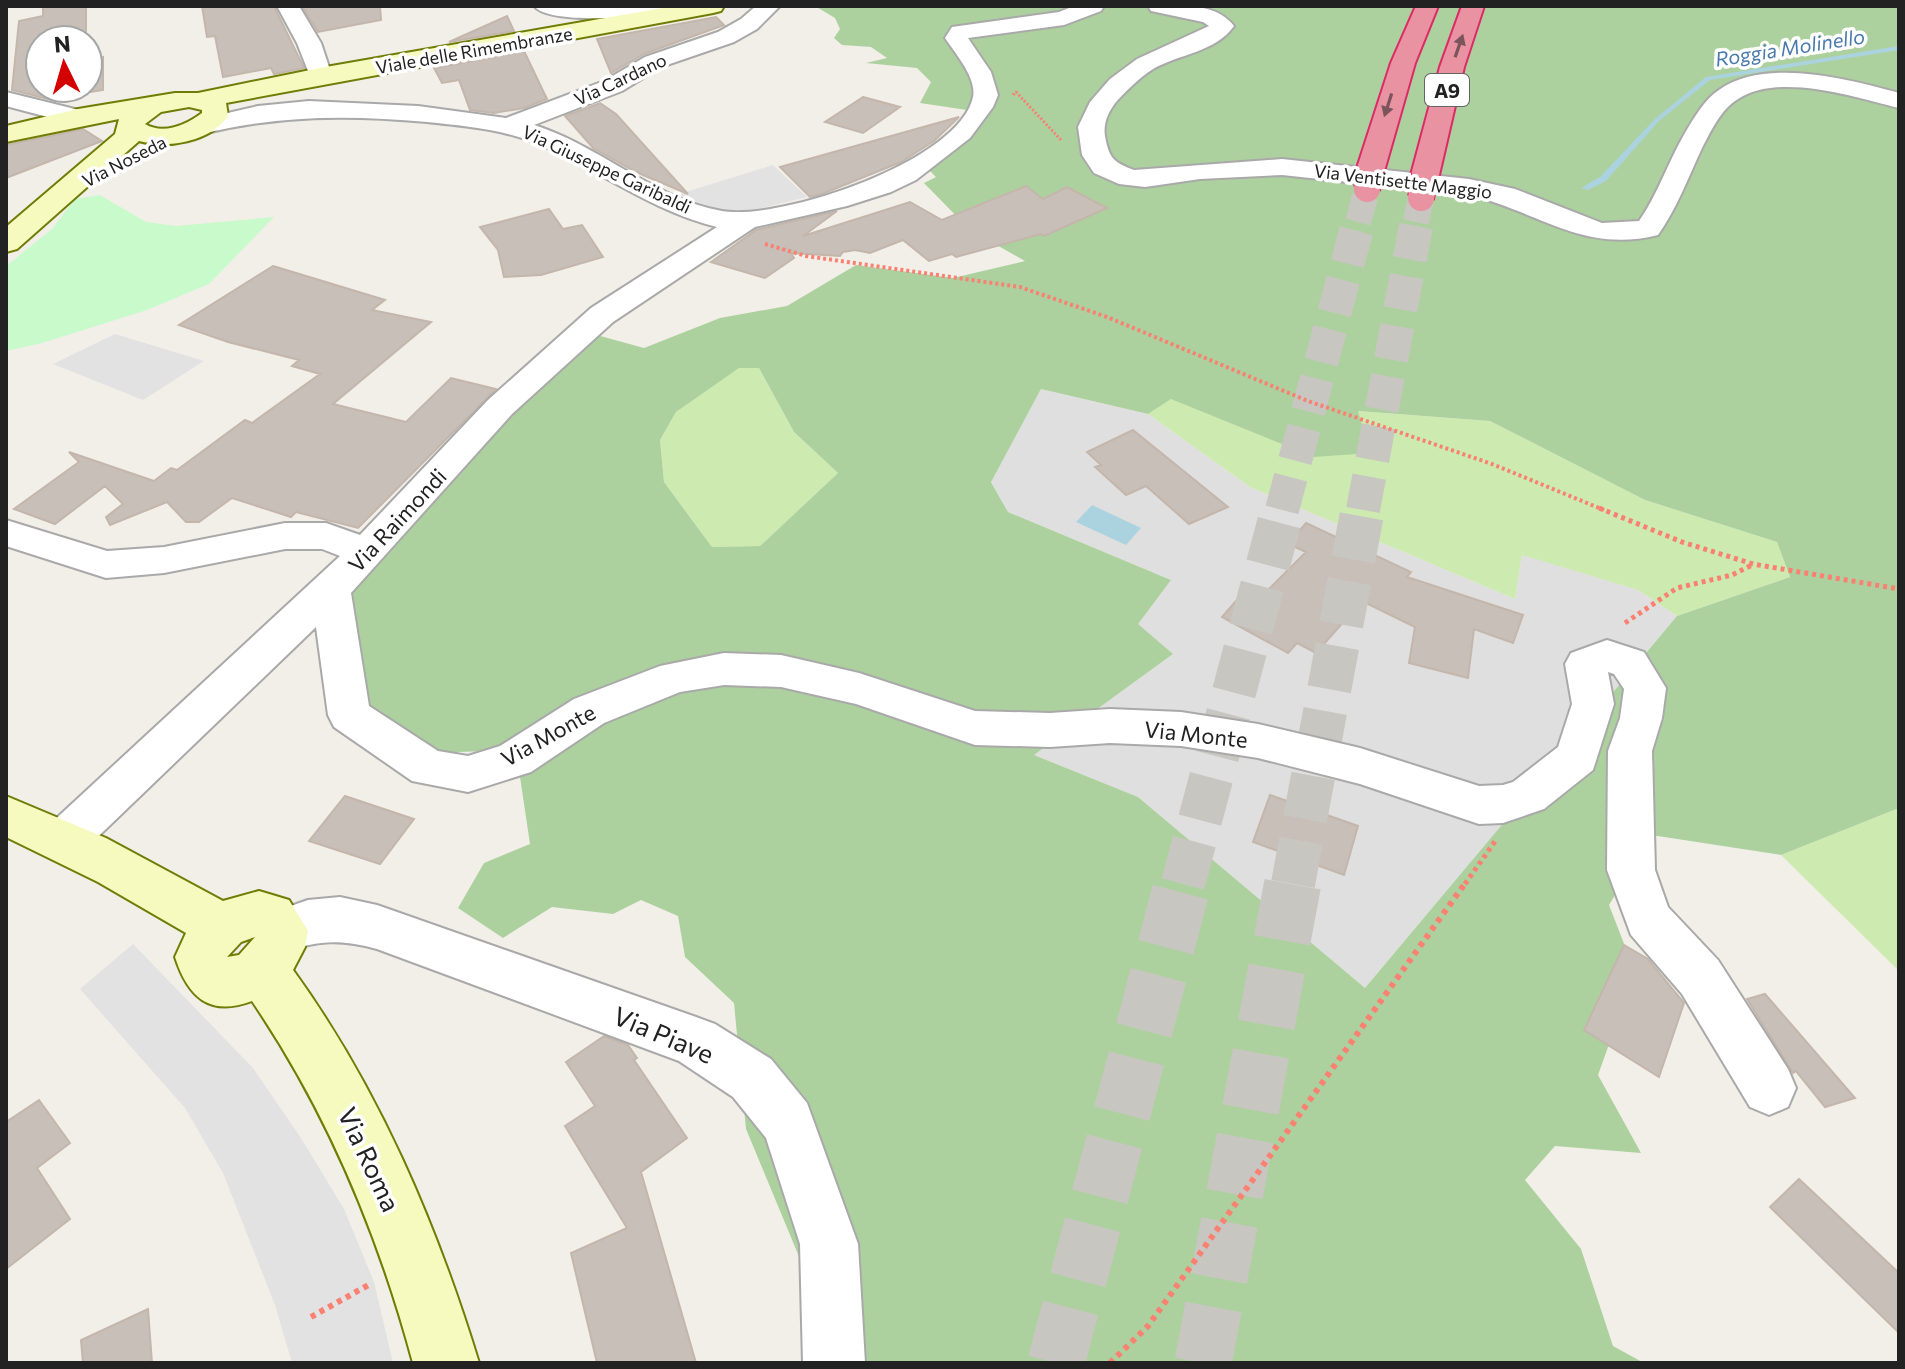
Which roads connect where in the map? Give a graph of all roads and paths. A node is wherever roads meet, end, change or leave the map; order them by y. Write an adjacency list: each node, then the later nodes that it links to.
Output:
1 (288, 6): 10 (street)
2 (545, 6): 3 (street)
3 (682, 6)
4 (713, 6): 10 (main road, Viale delle Rimembranze)
5 (769, 6): 17 (street, Via Cardano)
6 (1093, 6): 24 (street)
7 (1159, 6): 20 (street)
8 (1427, 6): 21 (highway, A9, one-way to 21)
9 (1473, 6): 22 (highway, A9, one-way to 9)
10 (320, 76): 15 (main road, Viale delle Rimembranze)
11 (6, 99): 16 (street)
12 (1899, 101): 20 (street, Via Ventisette Maggio)
13 (1006, 102): 20 (path)
14 (153, 106): 15 (main road); 16 (main road); 18 (main road, Via Noseda)
15 (229, 109): 17 (street, Via Giuseppe Garibaldi); 18 (main road); 23 (main road, Via Noseda)
16 (78, 117): 19 (main road)
17 (510, 125): 24 (street, Via Giuseppe Garibaldi)
18 (131, 127): 23 (main road, Via Noseda)
19 (6, 134)
20 (1114, 173)
21 (1369, 178)
22 (1423, 187)
23 (69, 191): 25 (main road, Via Noseda)
24 (738, 227): 27 (street, Via Raimondi); 28 (path)
25 (6, 243)
26 (6, 533): 27 (street)
27 (368, 552): 30 (street, Via Raimondi)
28 (1753, 564): 29 (path); 31 (path)
29 (1899, 589)
30 (331, 590): 32 (street, Via Monte); 34 (street, Via Raimondi)
31 (1625, 623)
32 (1528, 796): 36 (street, Via Monte); 39 (path)
33 (6, 816): 34 (main road)
34 (64, 840): 35 (main road)
35 (272, 951): 37 (main road, Via Roma); 38 (street, Via Piave)
36 (1769, 1088)
37 (446, 1363)
38 (834, 1363)
39 (1110, 1363)

